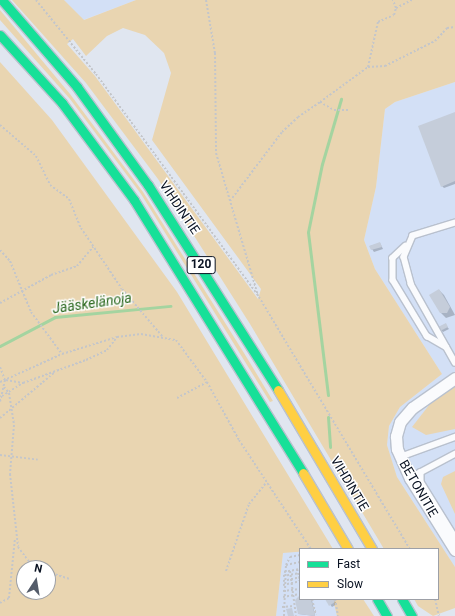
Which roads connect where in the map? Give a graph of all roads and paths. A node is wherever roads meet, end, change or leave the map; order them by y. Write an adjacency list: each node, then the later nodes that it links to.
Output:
1 (2, 0): 53 (main road, VIHDINTIE / 120)
2 (36, 0): 19 (path)
3 (206, 0): 13 (path)
4 (393, 0): 6 (path)
5 (412, 0): 6 (path)
6 (396, 8): 9 (path)
7 (455, 28): 9 (path)
8 (0, 35): 52 (main road, 120)
9 (368, 67): 10 (path)
10 (320, 102): 11 (path); 13 (path)
11 (350, 110)
12 (0, 125): 16 (path)
13 (230, 201): 19 (path)
14 (455, 223): 15 (lane)
15 (406, 246): 23 (lane); 23 (lane)
16 (93, 247): 18 (path); 21 (path)
17 (0, 250): 18 (path)
18 (23, 289): 20 (path); 24 (path)
19 (259, 297): 54 (path)
20 (0, 303)
21 (162, 336): 22 (path); 31 (path)
22 (117, 337): 24 (path); 27 (path)
23 (447, 347): 25 (lane)
24 (62, 354): 29 (path)
25 (455, 362)
26 (0, 368): 29 (path)
27 (55, 372): 32 (path); 38 (path)
28 (455, 378): 44 (street, BETONITIE)
29 (5, 380): 30 (path); 32 (path); 33 (path)
30 (0, 382)
31 (207, 382): 36 (path); 48 (path)
32 (23, 383): 34 (path)
33 (4, 387): 34 (path); 35 (path)
34 (9, 393): 35 (path); 38 (path)
35 (2, 396): 37 (path)
36 (177, 398)
37 (0, 401)
38 (12, 409): 39 (path); 43 (path)
39 (0, 418)
40 (455, 436): 44 (lane)
41 (455, 454): 46 (lane)
42 (0, 455): 43 (path)
43 (12, 456): 45 (path); 49 (path)
44 (400, 457): 47 (street, BETONITIE)
45 (38, 460)
46 (421, 472): 47 (lane); 50 (lane)
47 (410, 478): 55 (street, BETONITIE)
48 (267, 482): 51 (path); 61 (path)
49 (15, 533): 57 (path); 86 (path)
50 (455, 537)
51 (310, 548)
52 (347, 548)
53 (371, 548)
54 (409, 548)
55 (455, 550)
56 (299, 555): 59 (path)
57 (28, 560)
58 (299, 562): 59 (path)
59 (286, 565): 63 (path)
60 (299, 569): 62 (path); 64 (path)
61 (226, 571)
62 (290, 571): 63 (path); 66 (path)
63 (284, 572): 67 (path)
64 (299, 573): 66 (path)
65 (56, 575): 68 (path)
66 (291, 575): 67 (path); 69 (path)
67 (283, 576): 72 (path)
68 (69, 579)
69 (292, 579): 70 (path); 72 (path); 73 (path)
70 (299, 579)
71 (299, 580): 73 (path)
72 (283, 581): 74 (path)
73 (293, 583): 74 (path); 75 (path)
74 (283, 585): 77 (path)
75 (294, 589): 76 (path); 77 (path); 79 (path)
76 (299, 589)
77 (283, 591): 80 (path)
78 (299, 594): 79 (path)
79 (295, 596): 80 (path); 87 (path)
80 (284, 597): 88 (path)
81 (312, 600): 89 (path)
82 (335, 600): 92 (path)
83 (378, 600): 93 (main road)
84 (403, 600): 94 (main road)
85 (435, 600): 95 (path)
86 (0, 603)
87 (294, 606): 88 (path); 91 (path)
88 (282, 607): 90 (path)
89 (316, 615)
90 (284, 616)
91 (296, 616)
92 (338, 616)
93 (387, 616)
94 (412, 616)
95 (439, 616)

